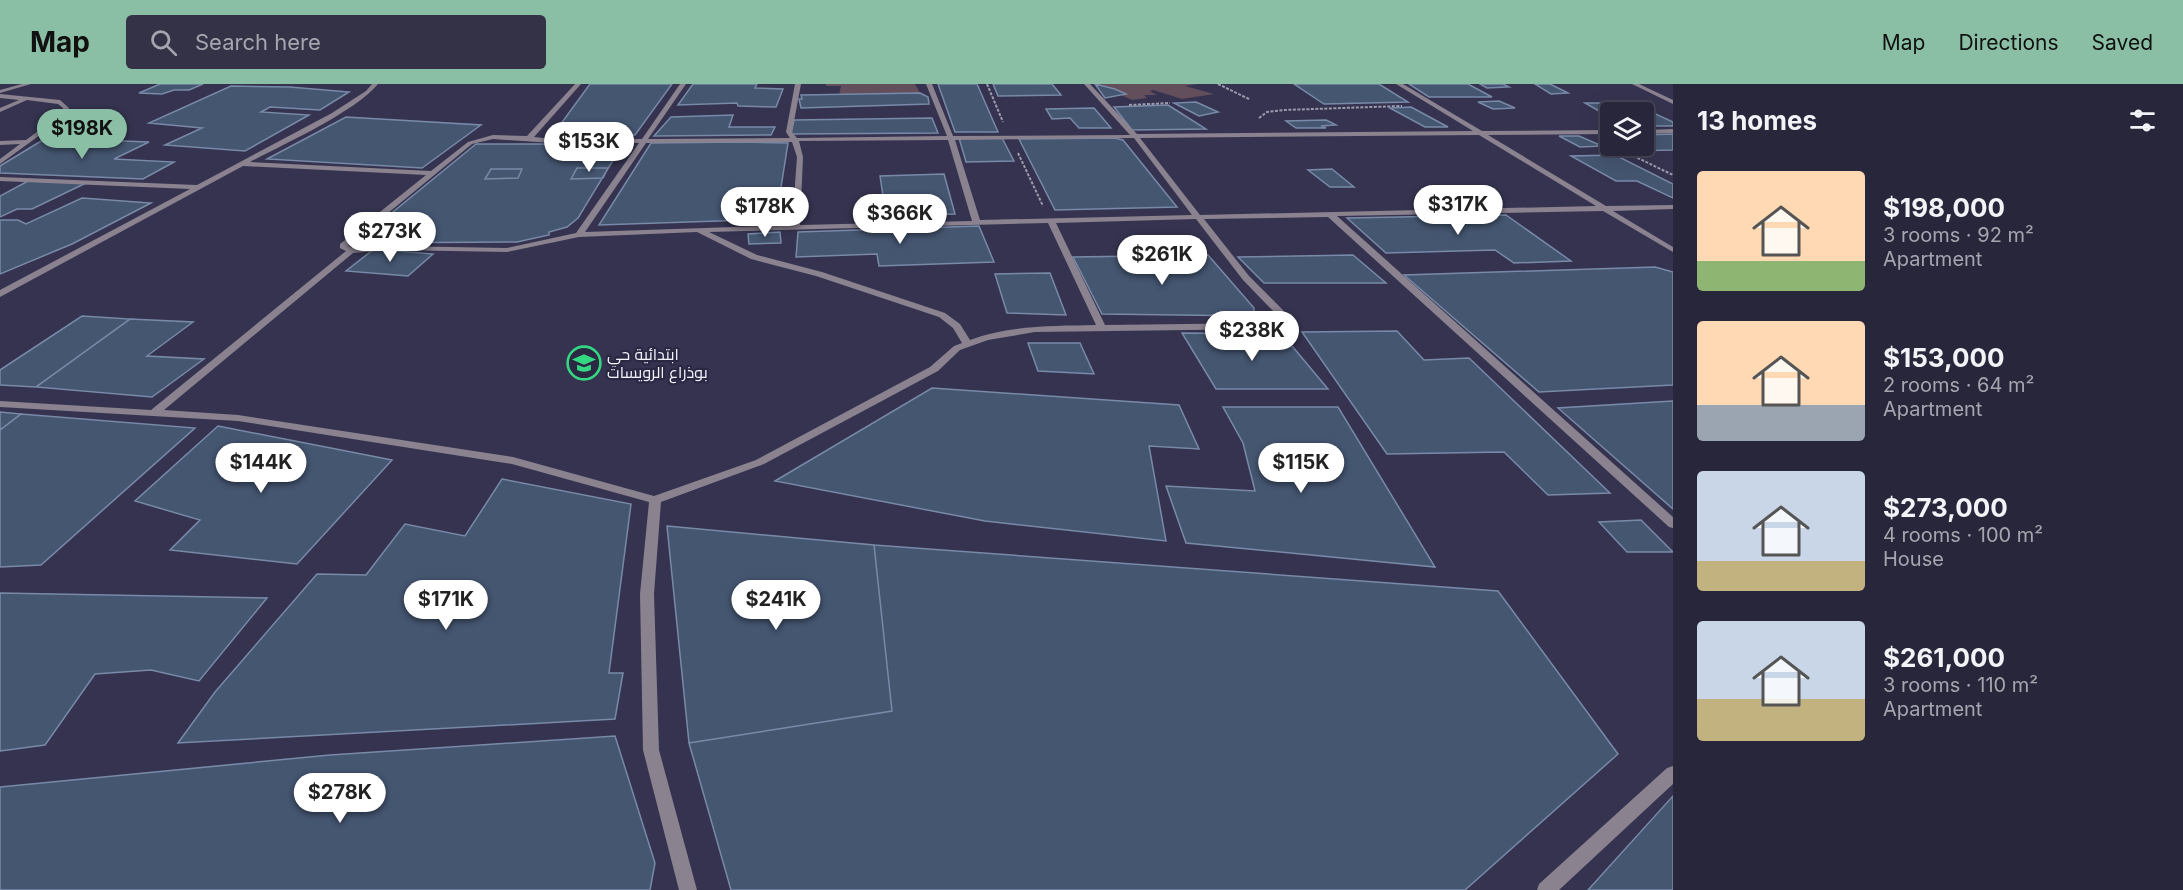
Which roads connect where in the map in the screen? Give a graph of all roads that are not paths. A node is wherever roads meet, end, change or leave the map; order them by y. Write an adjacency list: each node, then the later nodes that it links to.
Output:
1 (28, 84): 10 (street)
2 (375, 84): 26 (street)
3 (578, 84): 19 (street)
4 (684, 84): 22 (street)
5 (798, 84): 21 (street)
6 (929, 84): 20 (street)
7 (1087, 84): 18 (street)
8 (1399, 84): 17 (street)
9 (1635, 84): 12 (street)
10 (0, 94): 11 (street)
11 (29, 97): 13 (street); 23 (street)
12 (1672, 101)
13 (0, 110)
14 (1673, 131): 16 (street)
15 (1600, 132): 17 (street)
16 (1654, 132)
17 (1480, 135): 18 (street); 30 (street)
18 (1136, 137): 20 (street); 33 (street)
19 (529, 138): 22 (street); 27 (street)
20 (951, 138): 21 (street); 35 (street)
21 (795, 140): 22 (street); 36 (street)
22 (645, 141): 38 (street)
23 (27, 142): 24 (street); 25 (street)
24 (0, 143)
25 (0, 162)
26 (242, 164): 27 (street); 29 (street)
27 (431, 173): 40 (street)
28 (2, 180): 29 (street)
29 (198, 187): 41 (street)
30 (1604, 207): 31 (street); 32 (street); 39 (street)
31 (1673, 207)
32 (1330, 214): 33 (street); 47 (street)
33 (1198, 217): 34 (street); 42 (street)
34 (1051, 221): 35 (street); 42 (street)
35 (977, 223): 36 (street)
36 (796, 227): 37 (street)
37 (699, 230): 38 (street); 43 (street)
38 (579, 235): 40 (street)
39 (1673, 249)
40 (351, 251): 45 (street)
41 (1, 292)
42 (1102, 328): 43 (street)
43 (968, 344): 46 (street)
44 (0, 404): 45 (street)
45 (154, 413): 46 (street)
46 (655, 500): 49 (street)
47 (1673, 524)
48 (1673, 773): 50 (street)
49 (688, 890)
50 (1546, 890)

